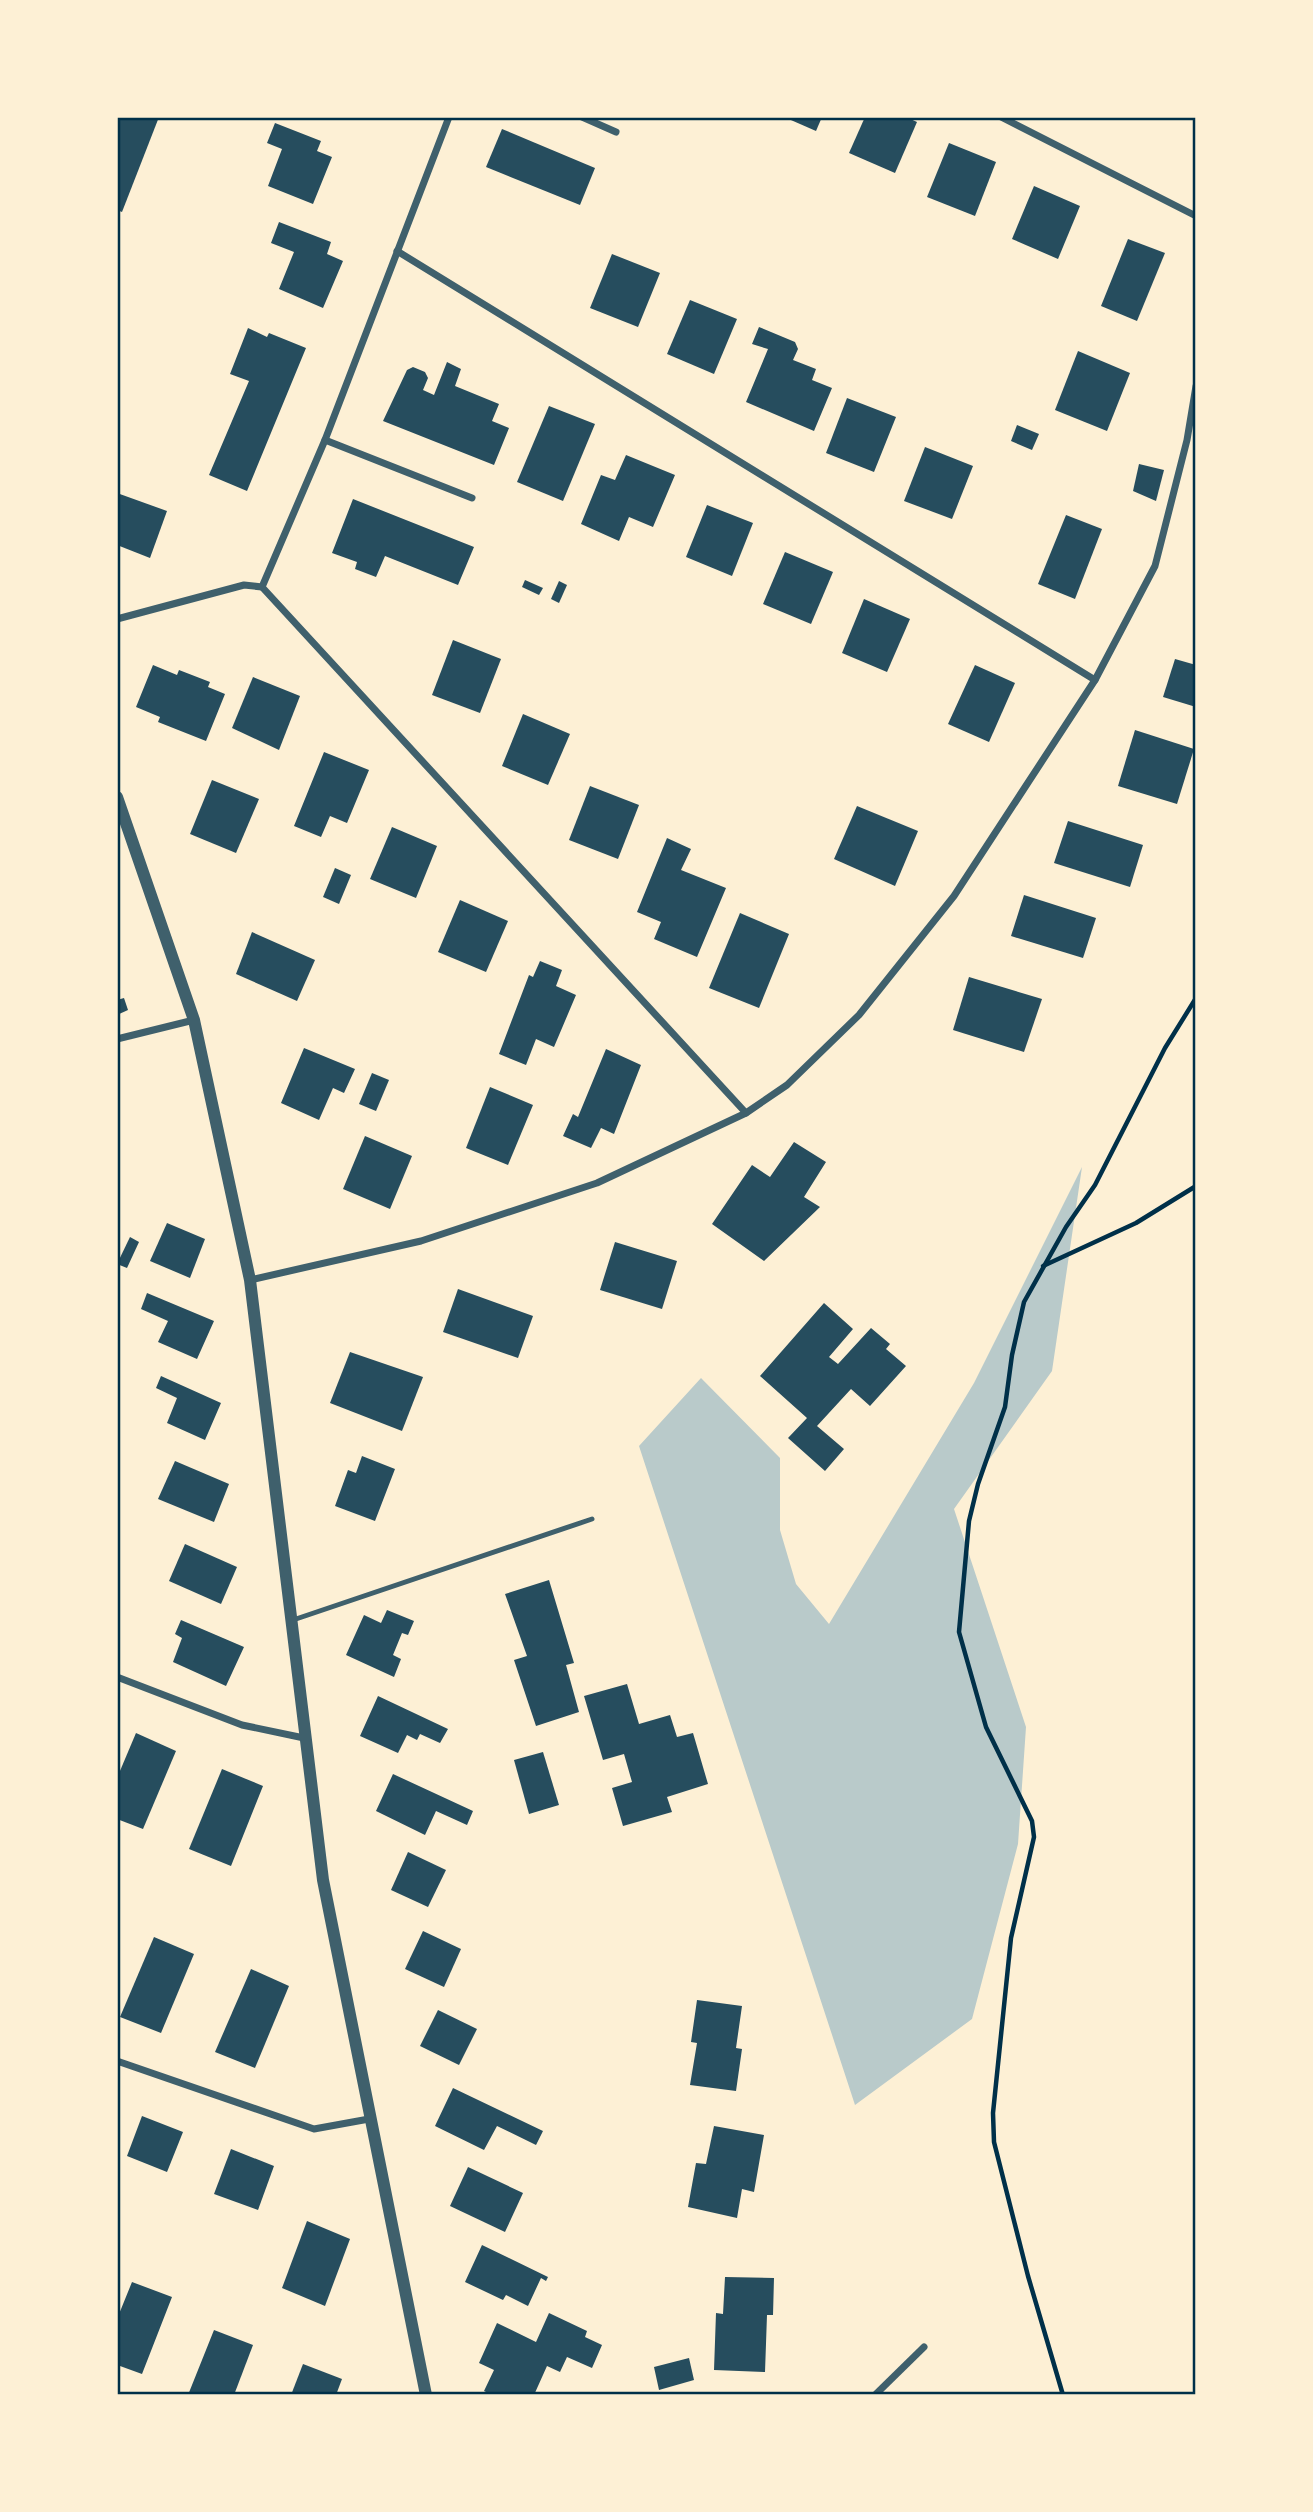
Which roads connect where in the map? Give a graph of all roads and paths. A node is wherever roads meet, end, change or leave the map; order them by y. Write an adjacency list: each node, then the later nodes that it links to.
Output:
1 (449, 117): 6 (street)
2 (582, 117): 4 (street)
3 (1001, 117): 5 (street)
4 (616, 132)
5 (1196, 216)
6 (397, 251): 8 (street); 12 (street)
7 (1196, 386): 12 (street)
8 (325, 440): 9 (street); 10 (street)
9 (472, 498)
10 (262, 587): 11 (street); 17 (street)
11 (117, 619)
12 (1095, 680): 17 (street)
13 (117, 797): 15 (street)
14 (1196, 998): 19 (path)
15 (194, 1020): 16 (street); 20 (street)
16 (117, 1039)
17 (746, 1113): 20 (street)
18 (1196, 1186): 19 (path)
19 (1043, 1266): 30 (path)
20 (250, 1280): 22 (street)
21 (592, 1519): 22 (lane)
22 (290, 1622): 24 (street)
23 (117, 1677): 24 (street)
24 (304, 1738): 26 (street)
25 (117, 2060): 26 (street)
26 (369, 2119): 28 (street)
27 (924, 2347): 29 (street)
28 (426, 2395)
29 (875, 2395)
30 (1063, 2395)

